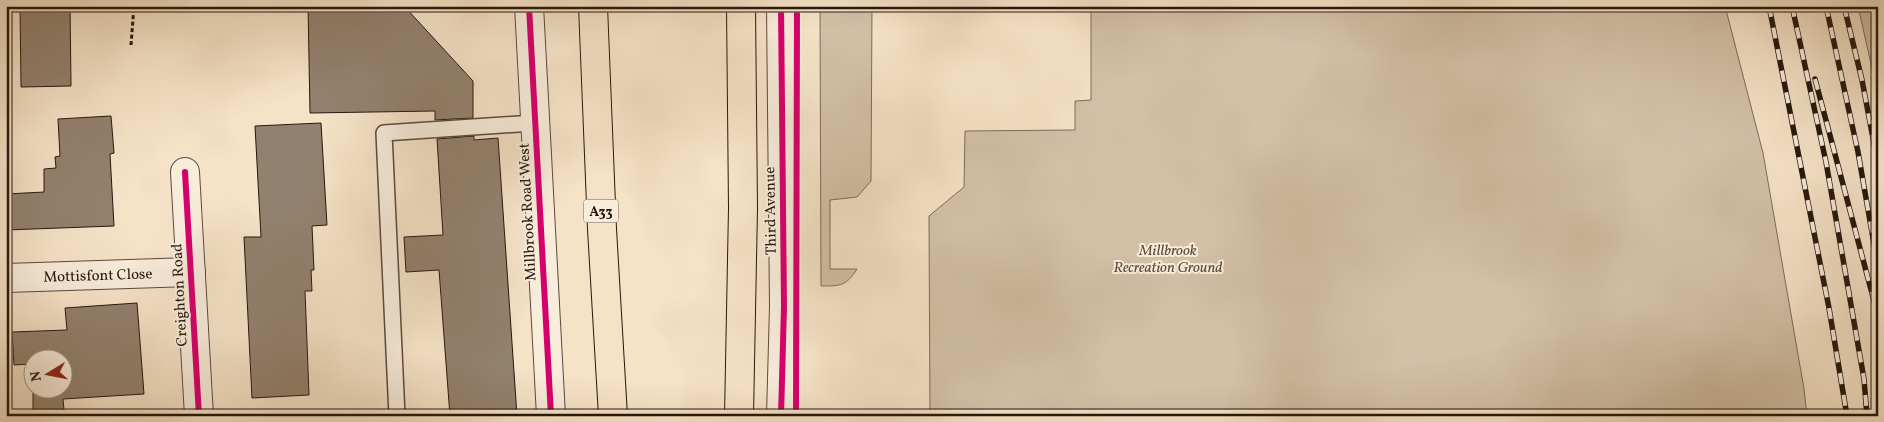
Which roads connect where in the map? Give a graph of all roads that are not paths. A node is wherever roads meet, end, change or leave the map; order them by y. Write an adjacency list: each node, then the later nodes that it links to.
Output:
1 (529, 6): 5 (street, Millbrook Road West)
2 (593, 6): 12 (highway, A33)
3 (741, 6): 13 (highway)
4 (781, 6): 14 (street, Third Avenue)
5 (534, 123): 10 (lane); 11 (street, Millbrook Road West)
6 (185, 172): 7 (street, Creighton Road)
7 (190, 272): 8 (street, Mottisfont Close); 9 (street, Creighton Road)
8 (6, 278)
9 (199, 416)
10 (397, 416)
11 (551, 416)
12 (613, 416)
13 (739, 416)
14 (781, 416)

